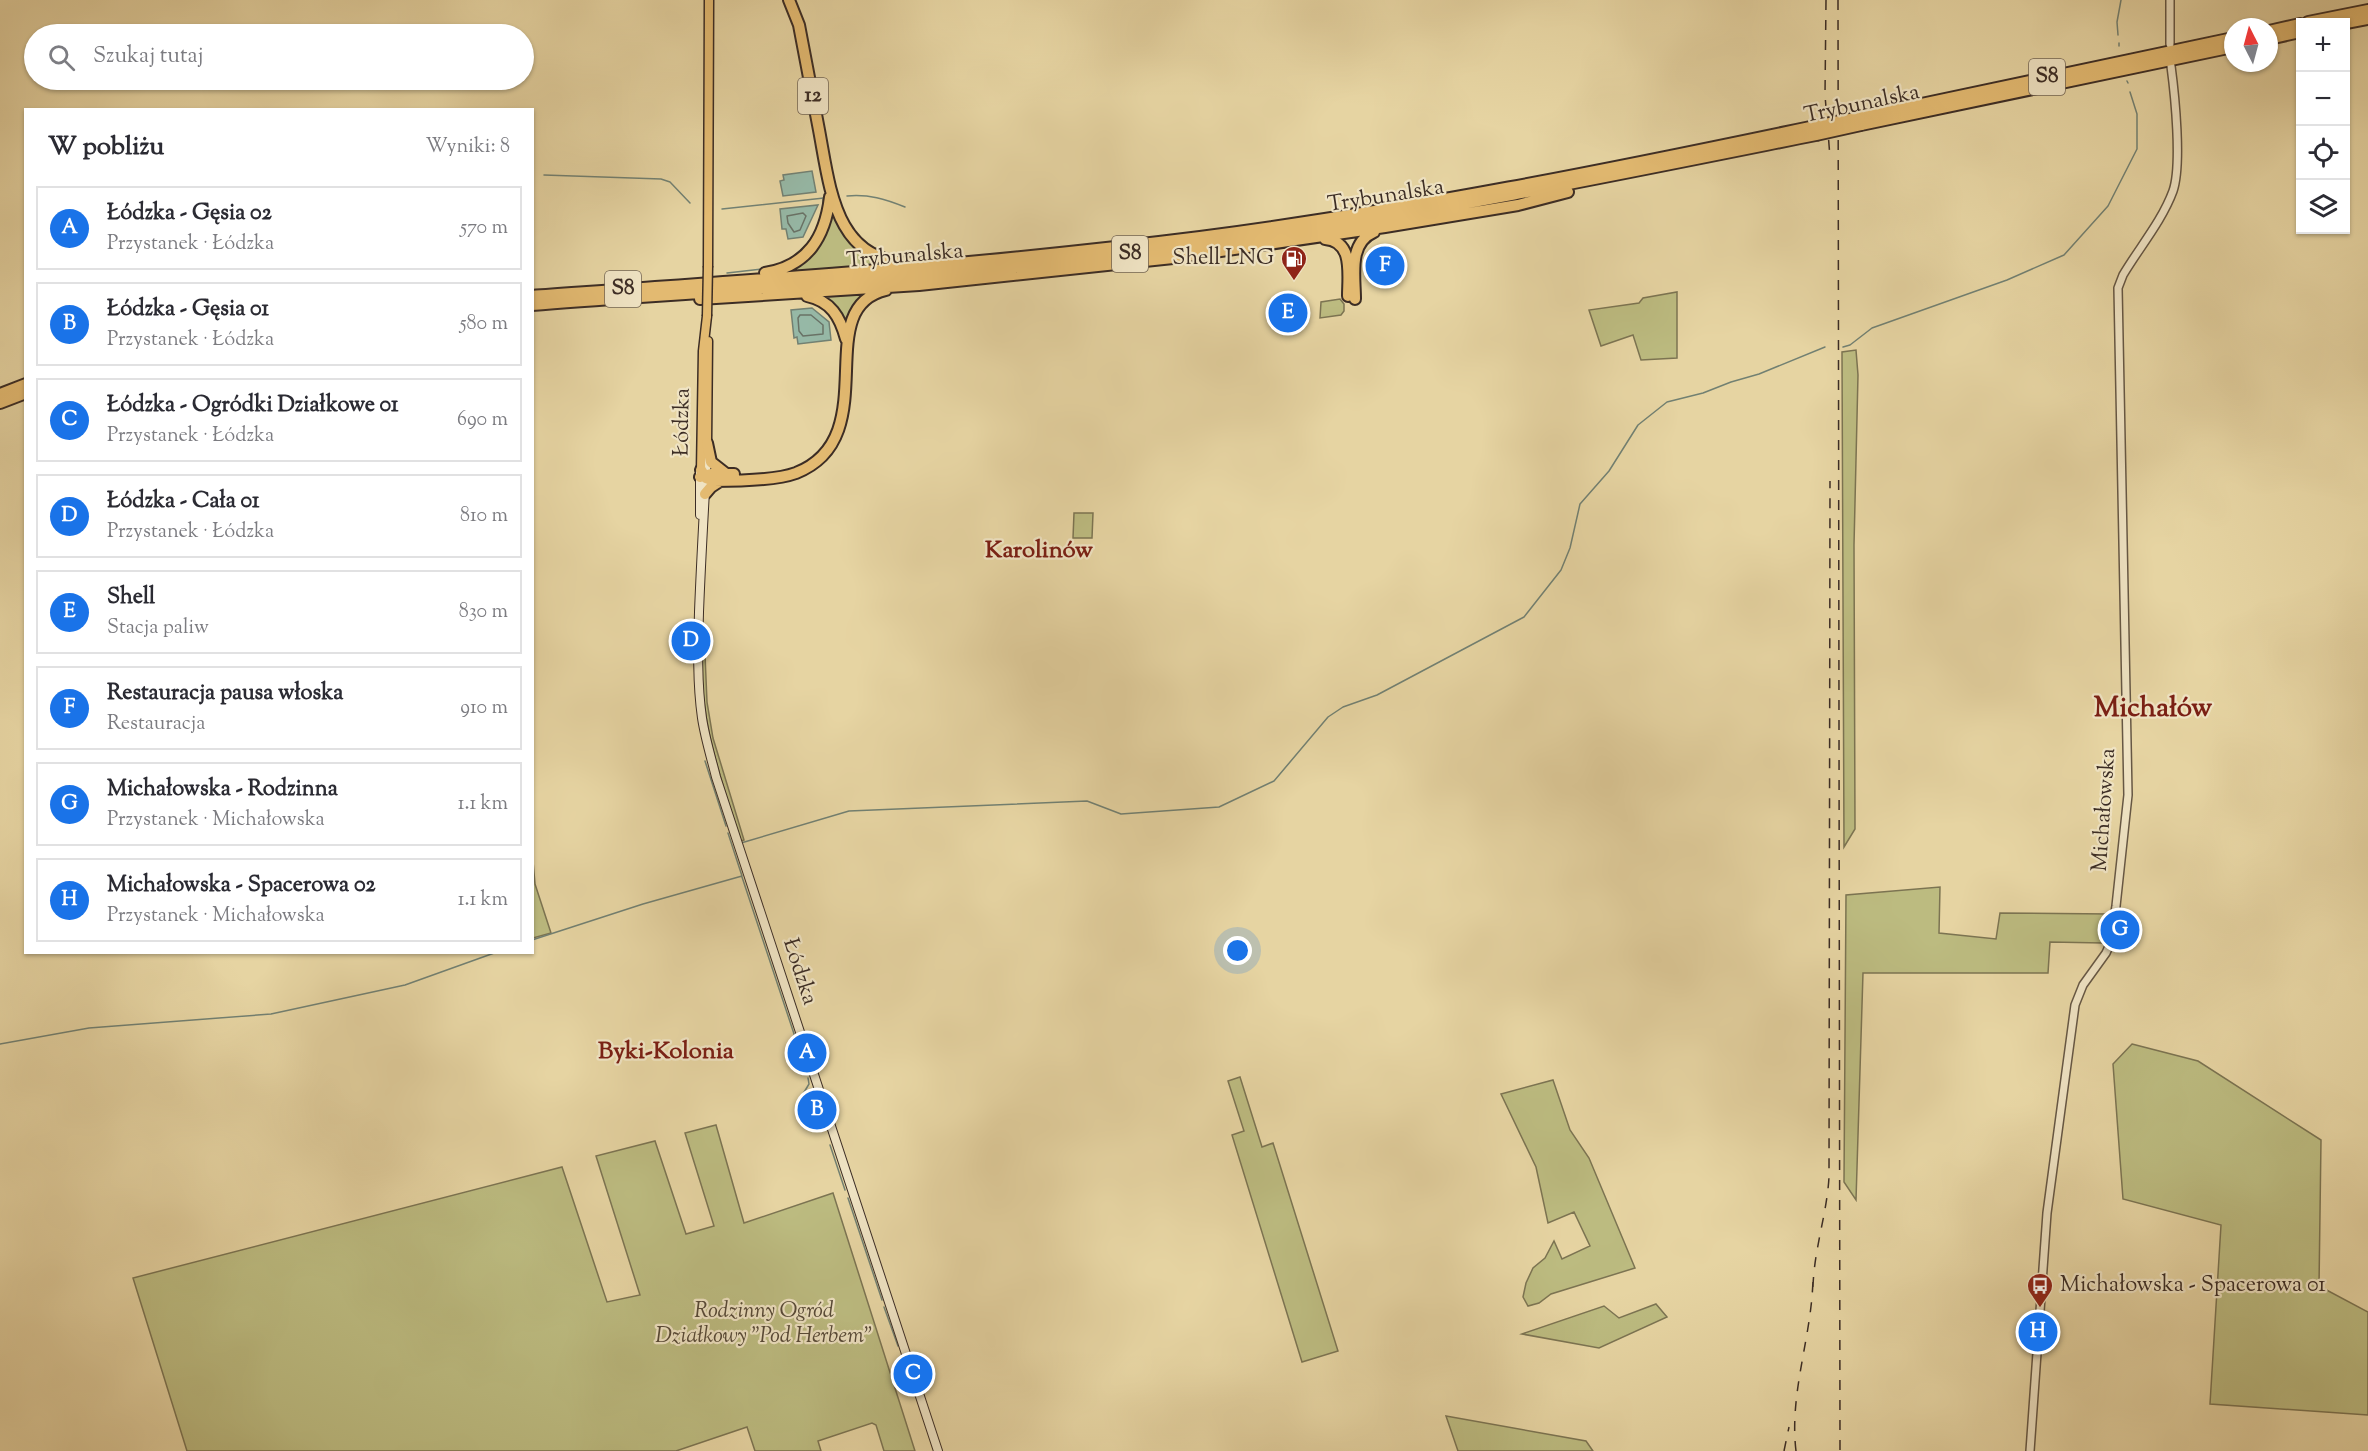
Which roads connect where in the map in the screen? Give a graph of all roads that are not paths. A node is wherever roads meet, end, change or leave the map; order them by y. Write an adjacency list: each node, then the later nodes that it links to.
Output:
1 (711, 0): 29 (main road, Łódzka, bridge)
2 (789, 0): 19 (highway, 12)
3 (2170, 0): 13 (street)
4 (2368, 10): 5 (highway)
5 (2328, 18)
6 (2368, 18): 7 (highway)
7 (2350, 22)
8 (2296, 25): 9 (highway)
9 (2278, 29)
10 (2296, 33): 11 (highway)
11 (2278, 37)
12 (2224, 40): 16 (highway, Trybunalska / S8)
13 (2170, 44)
14 (2224, 49): 16 (highway, Trybunalska / S8)
15 (2171, 66): 41 (street, Michałowska)
16 (1861, 121): 17 (highway, Trybunalska / S8, bridge)
17 (1816, 130): 18 (highway, Trybunalska / S8); 22 (highway, Trybunalska / S8)
18 (1624, 175): 20 (highway); 27 (highway, Trybunalska / S8)
19 (831, 194): 22 (highway, 12); 23 (highway)
20 (1385, 227): 21 (highway); 21 (highway)
21 (1316, 238): 24 (highway)
22 (946, 264): 23 (highway, Trybunalska / S8)
23 (714, 283): 26 (highway, Trybunalska / S8)
24 (919, 285): 25 (highway); 30 (highway)
25 (792, 294): 27 (highway); 30 (highway)
26 (534, 296)
27 (630, 297): 28 (highway, Trybunalska / S8)
28 (534, 304)
29 (707, 316): 35 (main road, Łódzka); 36 (main road, Łódzka)
30 (847, 342): 37 (highway)
31 (24, 385): 32 (highway)
32 (0, 394)
33 (24, 394): 34 (highway)
34 (0, 403)
35 (707, 443): 36 (main road, Łódzka); 37 (highway)
36 (703, 475): 37 (highway); 38 (main road, Łódzka); 39 (main road, Łódzka)
37 (724, 477): 38 (highway)
38 (705, 494): 39 (main road, Łódzka)
39 (701, 529): 40 (main road, Łódzka)
40 (938, 1451)
41 (2030, 1451)

